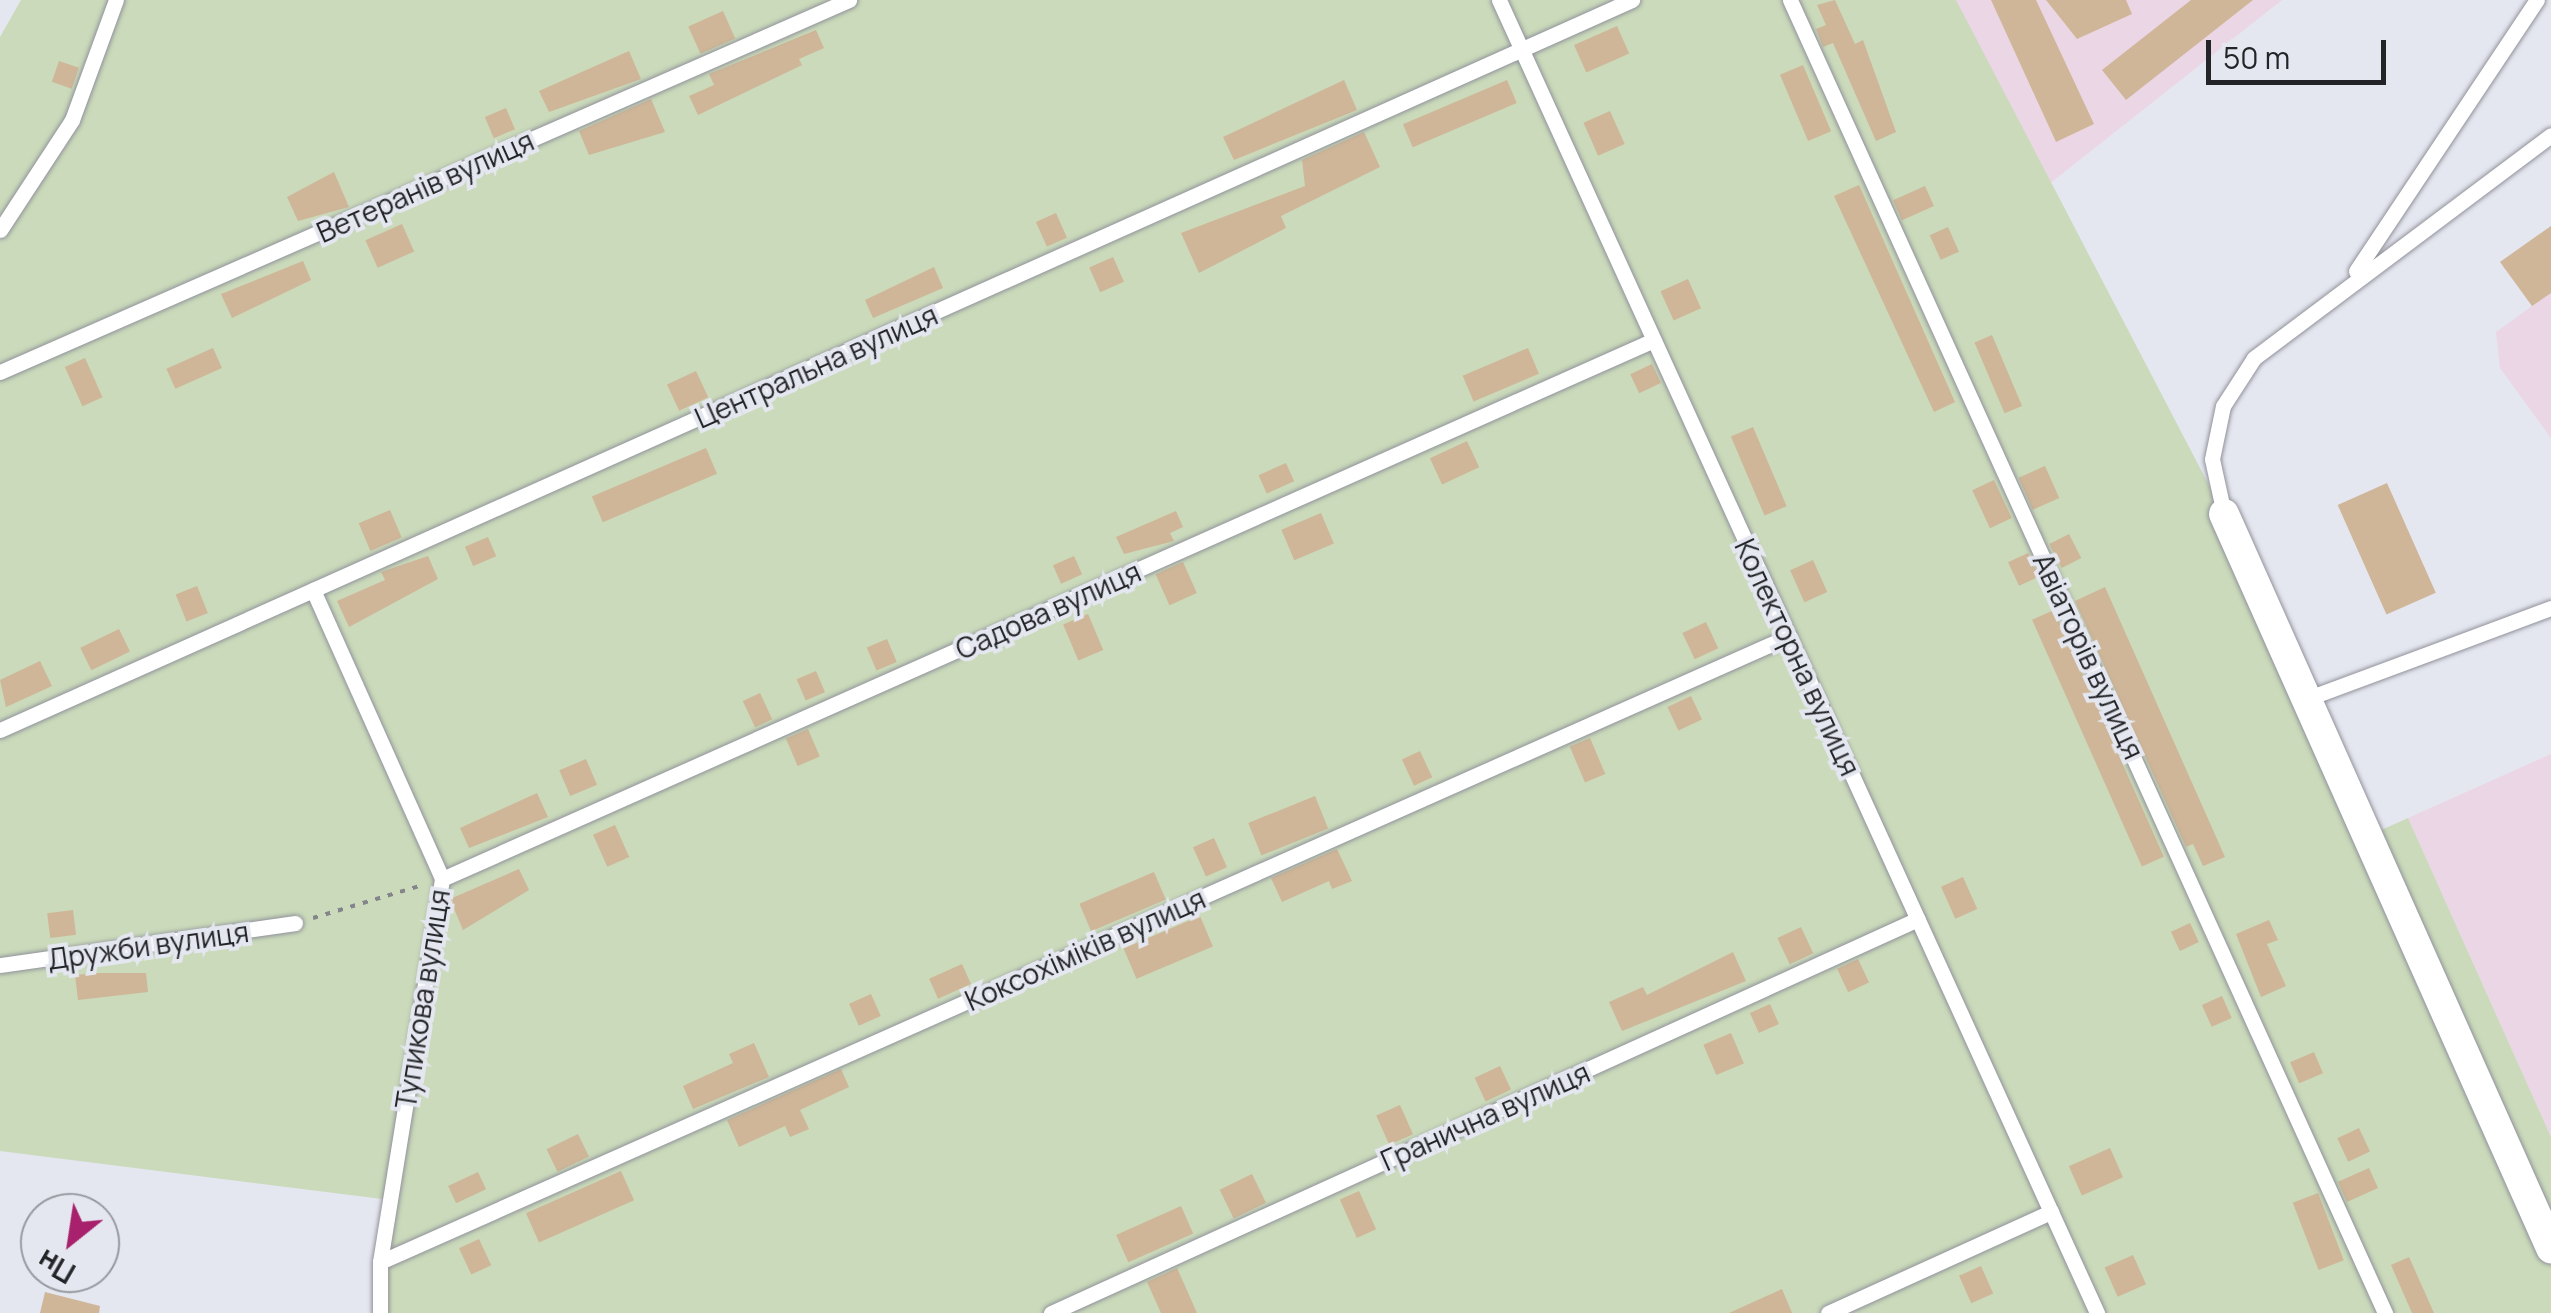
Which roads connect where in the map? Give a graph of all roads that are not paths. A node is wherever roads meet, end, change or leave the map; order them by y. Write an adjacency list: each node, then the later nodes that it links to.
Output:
1 (116, 0): 9 (lane)
2 (849, 0): 12 (lane, Ветеранів вулиця)
3 (1499, 0): 7 (lane, Колекторна вулиця)
4 (1632, 0): 7 (lane, Центральна вулиця)
5 (1790, 0): 30 (lane, Авіаторів вулиця)
6 (2537, 0): 10 (lane)
7 (1522, 51): 11 (lane, Колекторна вулиця); 14 (lane, Центральна вулиця)
8 (2551, 135): 10 (lane)
9 (0, 230)
10 (2349, 282): 13 (lane)
11 (1654, 340): 16 (lane, Колекторна вулиця); 19 (lane, Садова вулиця)
12 (0, 372)
13 (2224, 514): 17 (street)
14 (313, 590): 18 (lane, Центральна вулиця); 19 (lane, Тупикова вулиця)
15 (2551, 608): 17 (lane)
16 (1789, 636): 20 (lane, Колекторна вулиця); 25 (lane, Коксохіміків вулиця)
17 (2306, 699): 24 (street)
18 (0, 730)
19 (442, 879): 25 (lane, Тупикова вулиця)
20 (1918, 919): 23 (lane, Колекторна вулиця); 27 (lane, Гранична вулиця)
21 (296, 924): 22 (lane, Дружби вулиця)
22 (0, 965)
23 (2051, 1212): 28 (lane); 29 (lane, Колекторна вулиця)
24 (2551, 1248)
25 (380, 1262): 26 (lane, Тупикова вулиця)
26 (380, 1313)
27 (1051, 1313)
28 (1828, 1313)
29 (2097, 1313)
30 (2384, 1313)

